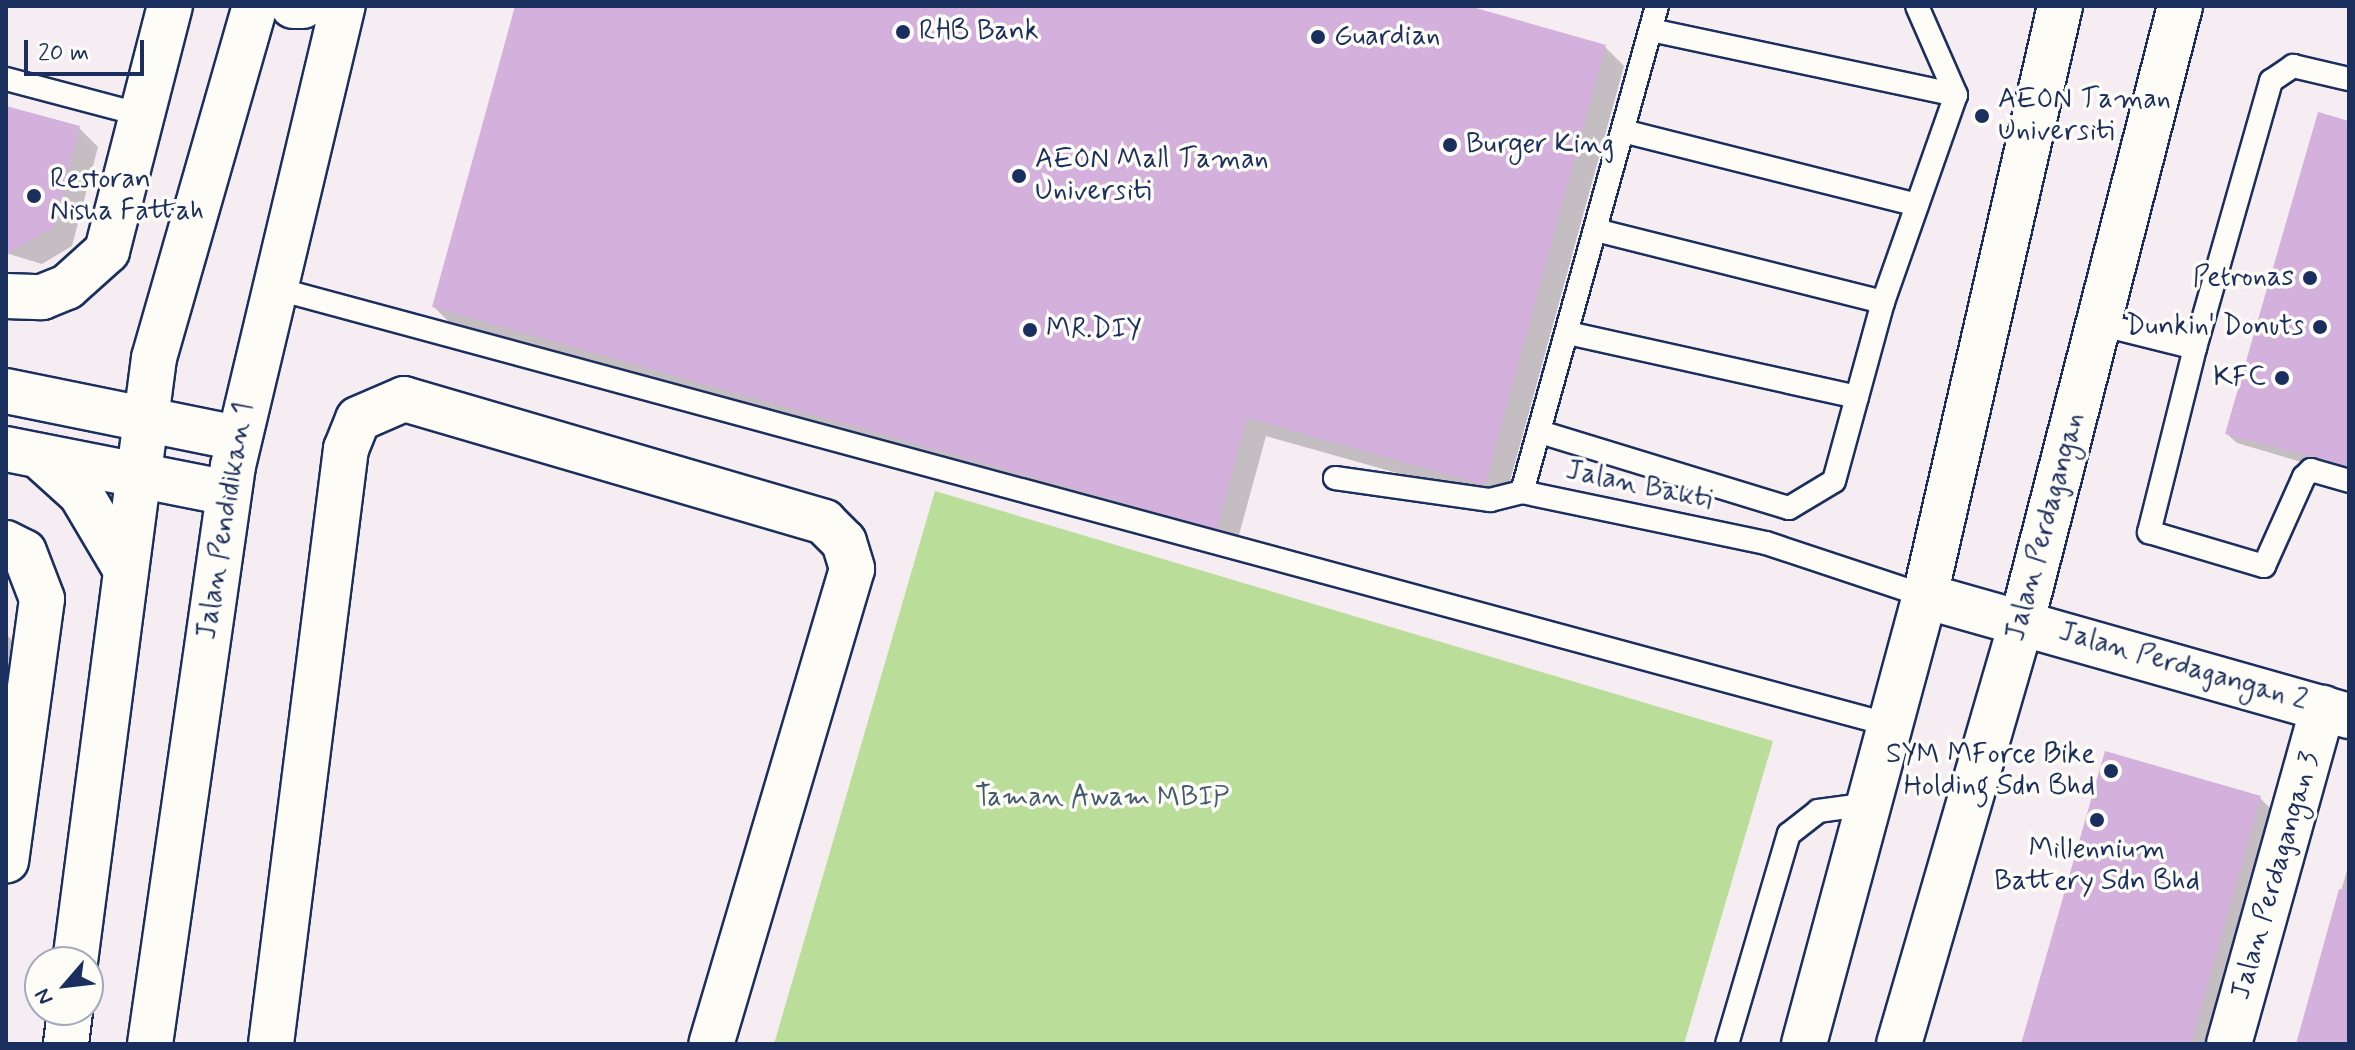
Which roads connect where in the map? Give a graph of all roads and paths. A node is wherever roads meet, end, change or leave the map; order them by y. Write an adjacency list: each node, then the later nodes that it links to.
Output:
1 (170, 6): 16 (street)
2 (255, 6): 26 (street)
3 (293, 6): 4 (street)
4 (303, 6)
5 (343, 6): 20 (street, Jalan Pendidikan 1)
6 (1657, 6): 11 (lane)
7 (1917, 6): 15 (lane)
8 (2180, 6): 14 (street, Jalan Perdagangan)
9 (2194, 6): 14 (street)
10 (2059, 8): 41 (street)
11 (1651, 30): 15 (lane); 17 (lane)
12 (6, 79): 16 (lane)
13 (2349, 79): 25 (lane)
14 (2161, 81): 23 (street, Jalan Perdagangan)
15 (1956, 95): 18 (lane)
16 (142, 115): 21 (street)
17 (1623, 131): 18 (lane); 19 (lane)
18 (1917, 205): 22 (lane)
19 (1596, 230): 22 (lane); 24 (lane)
20 (274, 288): 32 (street, Jalan Pendidikan 1); 44 (lane)
21 (6, 296)
22 (1883, 302): 28 (lane)
23 (2099, 324): 25 (lane); 42 (street, Jalan Perdagangan)
24 (1568, 333): 28 (lane); 31 (lane)
25 (2195, 348): 36 (lane)
26 (154, 358): 29 (street); 30 (street)
27 (6, 391): 29 (street)
28 (1857, 397): 31 (lane)
29 (56, 402): 30 (street)
30 (143, 420): 32 (street); 34 (street)
31 (1540, 432): 37 (lane)
32 (238, 438): 38 (street, Jalan Pendidikan 1)
33 (22, 452): 34 (street); 40 (street)
34 (136, 475): 38 (street); 40 (street)
35 (1335, 478): 37 (lane, Jalan Bakti)
36 (2349, 481)
37 (1522, 492): 41 (lane, Jalan Bakti)
38 (228, 493): 48 (street, Jalan Pendidikan 1)
39 (15, 548): 46 (street)
40 (126, 570): 47 (street)
41 (1925, 596): 42 (street, Jalan Perdagangan 2); 44 (street)
42 (2022, 621): 43 (street, Jalan Perdagangan 2); 53 (street, Jalan Perdagangan)
43 (2336, 712): 54 (street, Jalan Perdagangan 3)
44 (1890, 725): 45 (street)
45 (1869, 804): 51 (lane); 52 (street)
46 (6, 861)
47 (77, 946)
48 (150, 1044)
49 (271, 1044): 50 (street)
50 (711, 1044)
51 (1727, 1044)
52 (1804, 1044)
53 (1899, 1044)
54 (2229, 1044)

